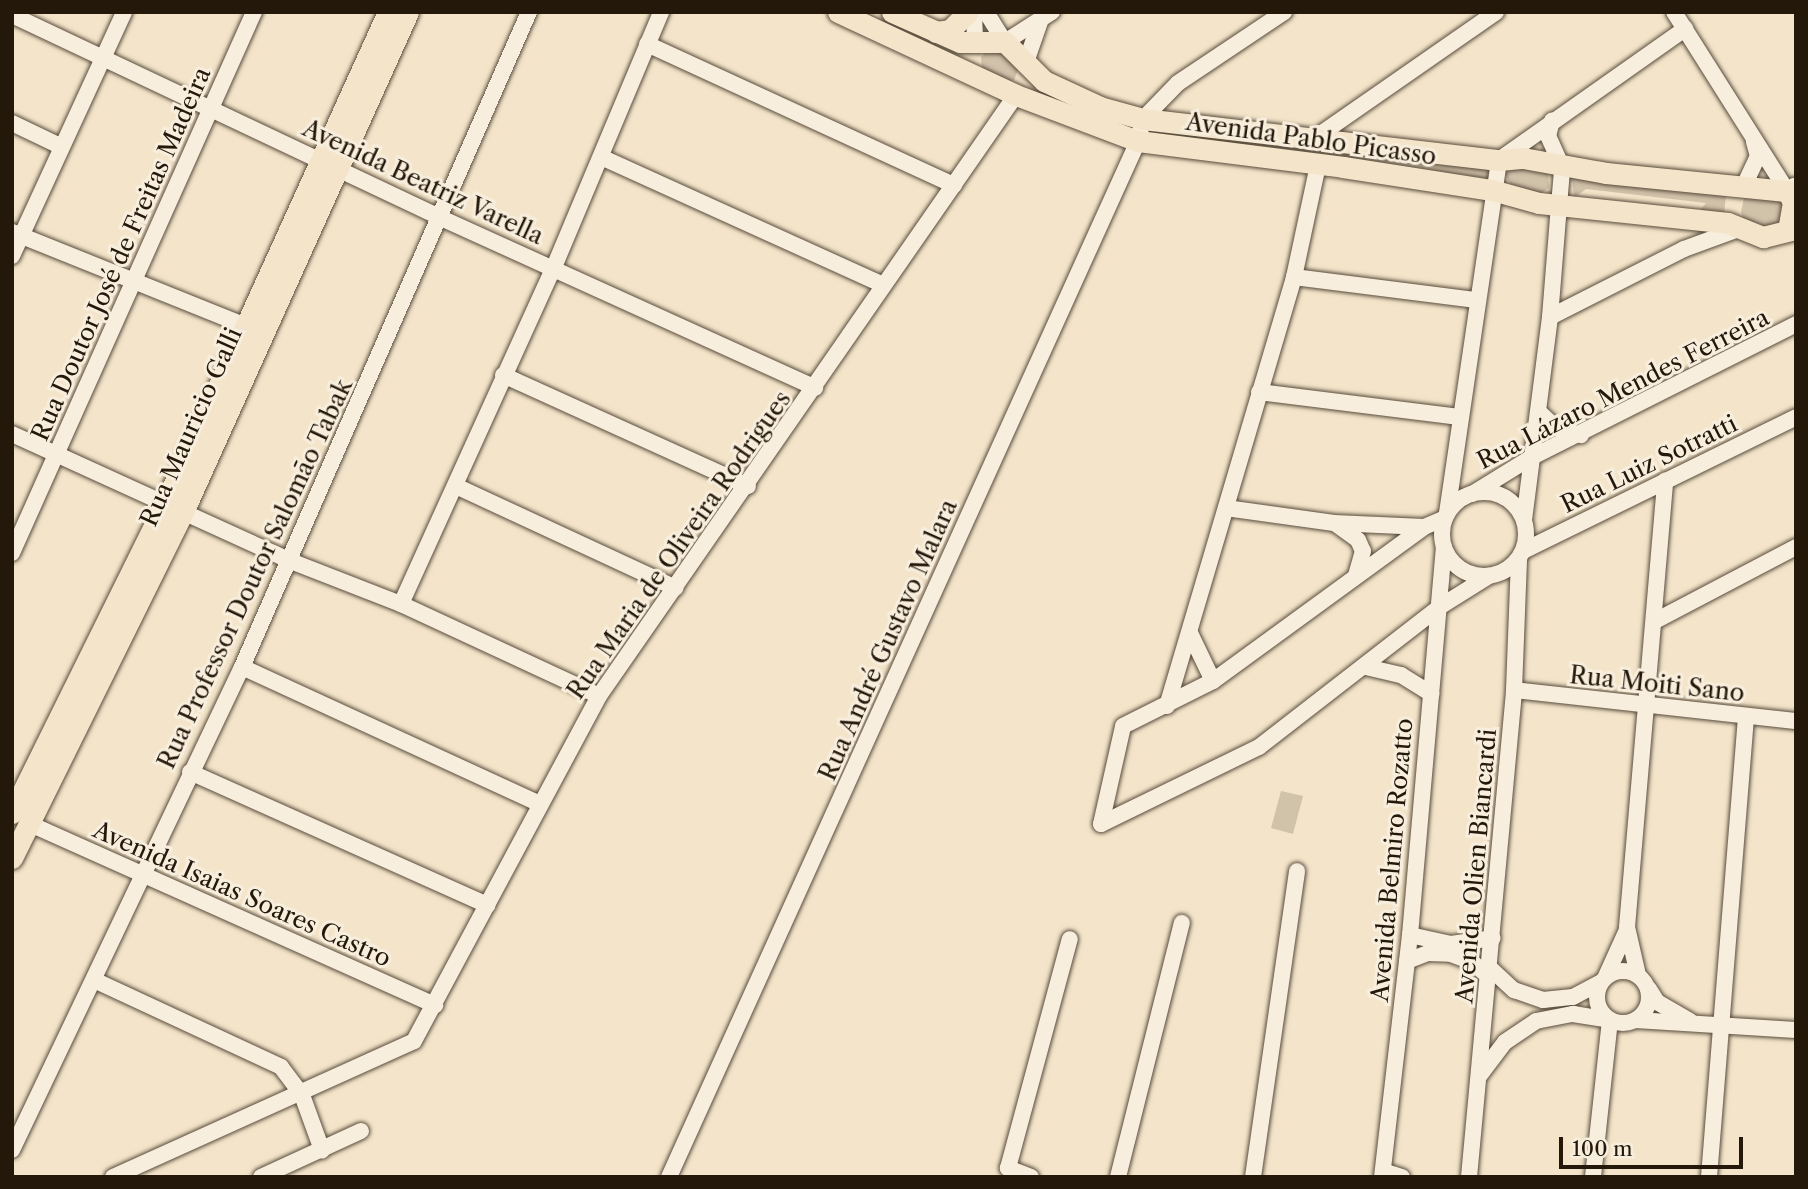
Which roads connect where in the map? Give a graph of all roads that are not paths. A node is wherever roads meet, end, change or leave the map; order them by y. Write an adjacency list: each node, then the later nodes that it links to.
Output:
1 (124, 12): 22 (street)
2 (254, 12): 26 (street, Rua Doutor José de Freitas Madeira)
3 (388, 12): 37 (main road, Rua Mauricio Galli)
4 (408, 12): 37 (main road, Rua Mauricio Galli)
5 (529, 12): 44 (street, Rua Professor Doutor Salomão Tabak)
6 (661, 12): 20 (street)
7 (838, 12): 24 (main road, Avenida Pablo Picasso)
8 (892, 12): 18 (main road)
9 (968, 12): 18 (main road)
10 (974, 12): 21 (street)
11 (986, 12): 19 (street)
12 (1284, 12): 27 (street)
13 (1496, 12): 31 (street)
14 (1675, 12): 17 (street)
15 (12, 15): 22 (street, Avenida Beatriz Varella)
16 (1047, 16): 19 (street); 23 (street)
17 (1685, 29): 28 (street); 30 (street)
18 (936, 32): 21 (main road)
19 (1005, 42): 21 (main road); 23 (main road, Avenida Pablo Picasso)
20 (647, 44): 34 (street); 39 (street)
21 (975, 44): 24 (main road)
22 (103, 57): 26 (street, Avenida Beatriz Varella); 33 (street)
23 (1026, 62): 25 (main road); 27 (main road, Avenida Pablo Picasso)
24 (976, 75): 25 (main road, Avenida Pablo Picasso)
25 (1016, 95): 32 (main road, Avenida Pablo Picasso); 39 (street, Rua Maria de Oliveira Rodrigues)
26 (211, 107): 37 (street, Avenida Beatriz Varella); 51 (street, Rua Doutor José de Freitas Madeira)
27 (1143, 119): 31 (main road, Avenida Pablo Picasso); 32 (street, Rua André Gustavo Malara)
28 (1552, 121): 35 (street); 38 (street)
29 (12, 123): 33 (street)
30 (1751, 133): 40 (street); 41 (street)
31 (1312, 140): 35 (main road, Avenida Pablo Picasso)
32 (1138, 141): 36 (main road, Avenida Pablo Picasso); 131 (street, Rua André Gustavo Malara)
33 (62, 147): 47 (street)
34 (601, 158): 49 (street); 52 (street)
35 (1499, 160): 38 (main road, Avenida Pablo Picasso); 42 (street)
36 (1318, 165): 42 (main road, Avenida Pablo Picasso); 50 (street)
37 (329, 166): 44 (street, Avenida Beatriz Varella); 56 (main road, Rua Mauricio Galli)
38 (1562, 167): 40 (main road, Avenida Pablo Picasso); 43 (street)
39 (954, 185): 52 (street, Rua Maria de Oliveira Rodrigues)
40 (1743, 188): 41 (main road, Avenida Pablo Picasso); 45 (main road)
41 (1793, 189): 46 (main road)
42 (1492, 190): 43 (main road, Avenida Pablo Picasso); 53 (street)
43 (1559, 205): 45 (main road, Avenida Pablo Picasso); 54 (street)
44 (441, 218): 49 (street, Avenida Beatriz Varella); 81 (street, Rua Professor Doutor Salomão Tabak)
45 (1735, 225): 46 (main road, Avenida Pablo Picasso); 54 (street)
46 (1792, 229)
47 (16, 234): 48 (street); 51 (street)
48 (12, 256)
49 (554, 267): 57 (street); 58 (street, Avenida Beatriz Varella)
50 (1294, 277): 53 (street); 59 (street)
51 (130, 282): 56 (street); 65 (street, Rua Doutor José de Freitas Madeira)
52 (883, 285): 58 (street, Rua Maria de Oliveira Rodrigues)
53 (1477, 300): 61 (street)
54 (1550, 317): 60 (street)
55 (1796, 324): 64 (street, Rua Lázaro Mendes Ferreira)
56 (254, 330): 71 (main road, Rua Mauricio Galli)
57 (503, 375): 68 (street); 69 (street)
58 (815, 388): 69 (street, Rua Maria de Oliveira Rodrigues)
59 (1259, 392): 61 (street); 72 (street)
60 (1539, 412): 64 (street); 66 (street)
61 (1459, 417): 73 (street)
62 (1796, 417): 67 (street, Rua Luiz Sotratti)
63 (12, 434): 65 (street)
64 (1581, 435): 66 (street, Rua Lázaro Mendes Ferreira)
65 (58, 454): 71 (street); 79 (street, Rua Doutor José de Freitas Madeira)
66 (1532, 457): 70 (street, Rua Lázaro Mendes Ferreira); 74 (street)
67 (1665, 481): 80 (street, Rua Luiz Sotratti); 87 (street)
68 (456, 486): 84 (street); 85 (street)
69 (748, 486): 84 (street, Rua Maria de Oliveira Rodrigues)
70 (1472, 494): 73 (street); 74 (street)
71 (174, 508): 81 (street); 101 (main road, Rua Mauricio Galli)
72 (1226, 508): 75 (street); 88 (street)
73 (1446, 516): 76 (street); 77 (street)
74 (1524, 520): 80 (street)
75 (1334, 523): 76 (street); 82 (street)
76 (1424, 527): 82 (street)
77 (1444, 547): 83 (street); 86 (street, Avenida Belmiro Rozatto)
78 (1796, 547): 87 (street)
79 (12, 553)
80 (1521, 554): 83 (street); 92 (street, Avenida Olien Biancardi)
81 (288, 560): 85 (street); 89 (street, Rua Professor Doutor Salomão Tabak)
82 (1356, 576): 91 (street)
83 (1489, 576): 86 (street)
84 (676, 588): 94 (street, Rua Maria de Oliveira Rodrigues)
85 (401, 604): 94 (street)
86 (1441, 607): 90 (street); 93 (street, Avenida Belmiro Rozatto)
87 (1657, 620): 96 (street)
88 (1191, 633): 91 (street); 95 (street)
89 (242, 667): 99 (street, Rua Professor Doutor Salomão Tabak); 100 (street)
90 (1366, 667): 93 (street); 95 (street)
91 (1213, 681): 95 (street)
92 (1514, 690): 96 (street, Rua Moiti Sano); 109 (street, Avenida Olien Biancardi)
93 (1431, 694): 108 (street, Avenida Belmiro Rozatto)
94 (599, 696): 100 (street, Rua Maria de Oliveira Rodrigues)
95 (1167, 706)
96 (1649, 706): 97 (street, Rua Moiti Sano); 107 (street)
97 (1746, 716): 98 (street, Rua Moiti Sano); 121 (street)
98 (1796, 721)
99 (190, 772): 104 (street, Rua Professor Doutor Salomão Tabak); 105 (street)
100 (540, 804): 105 (street, Rua Maria de Oliveira Rodrigues)
101 (21, 818): 102 (main road, Rua Mauricio Galli); 104 (street, Avenida Isaias Soares Castro)
102 (12, 858)
103 (1297, 871): 134 (street)
104 (141, 873): 115 (street, Rua Professor Doutor Salomão Tabak); 117 (street, Avenida Isaias Soares Castro)
105 (488, 905): 117 (street, Rua Maria de Oliveira Rodrigues)
106 (1182, 923): 133 (street)
107 (1628, 927): 113 (street); 114 (street)
108 (1410, 935): 109 (street); 111 (street, Avenida Belmiro Rozatto)
109 (1493, 938): 112 (street, Avenida Olien Biancardi)
110 (1070, 939): 132 (street)
111 (1407, 961): 112 (street); 128 (street, Avenida Belmiro Rozatto)
112 (1490, 973): 114 (street); 123 (street, Avenida Olien Biancardi)
113 (1639, 975): 114 (street); 116 (street)
114 (1604, 979): 118 (street)
115 (94, 980): 124 (street); 126 (street, Rua Professor Doutor Salomão Tabak)
116 (1649, 989): 119 (street); 120 (street)
117 (435, 1005): 124 (street, Rua Maria de Oliveira Rodrigues)
118 (1611, 1020): 119 (street); 123 (street); 137 (street)
119 (1636, 1020): 120 (street)
120 (1702, 1025): 121 (street)
121 (1724, 1027): 122 (street); 138 (street)
122 (1796, 1030)
123 (1480, 1075): 136 (street, Avenida Olien Biancardi)
124 (302, 1095): 127 (street); 129 (street)
125 (361, 1132): 127 (street)
126 (12, 1150)
127 (322, 1150): 130 (street)
128 (1383, 1174): 135 (street)
129 (113, 1177)
130 (261, 1177)
131 (669, 1177)
132 (1031, 1177)
133 (1118, 1177)
134 (1253, 1177)
135 (1402, 1177)
136 (1469, 1177)
137 (1593, 1177)
138 (1709, 1177)

